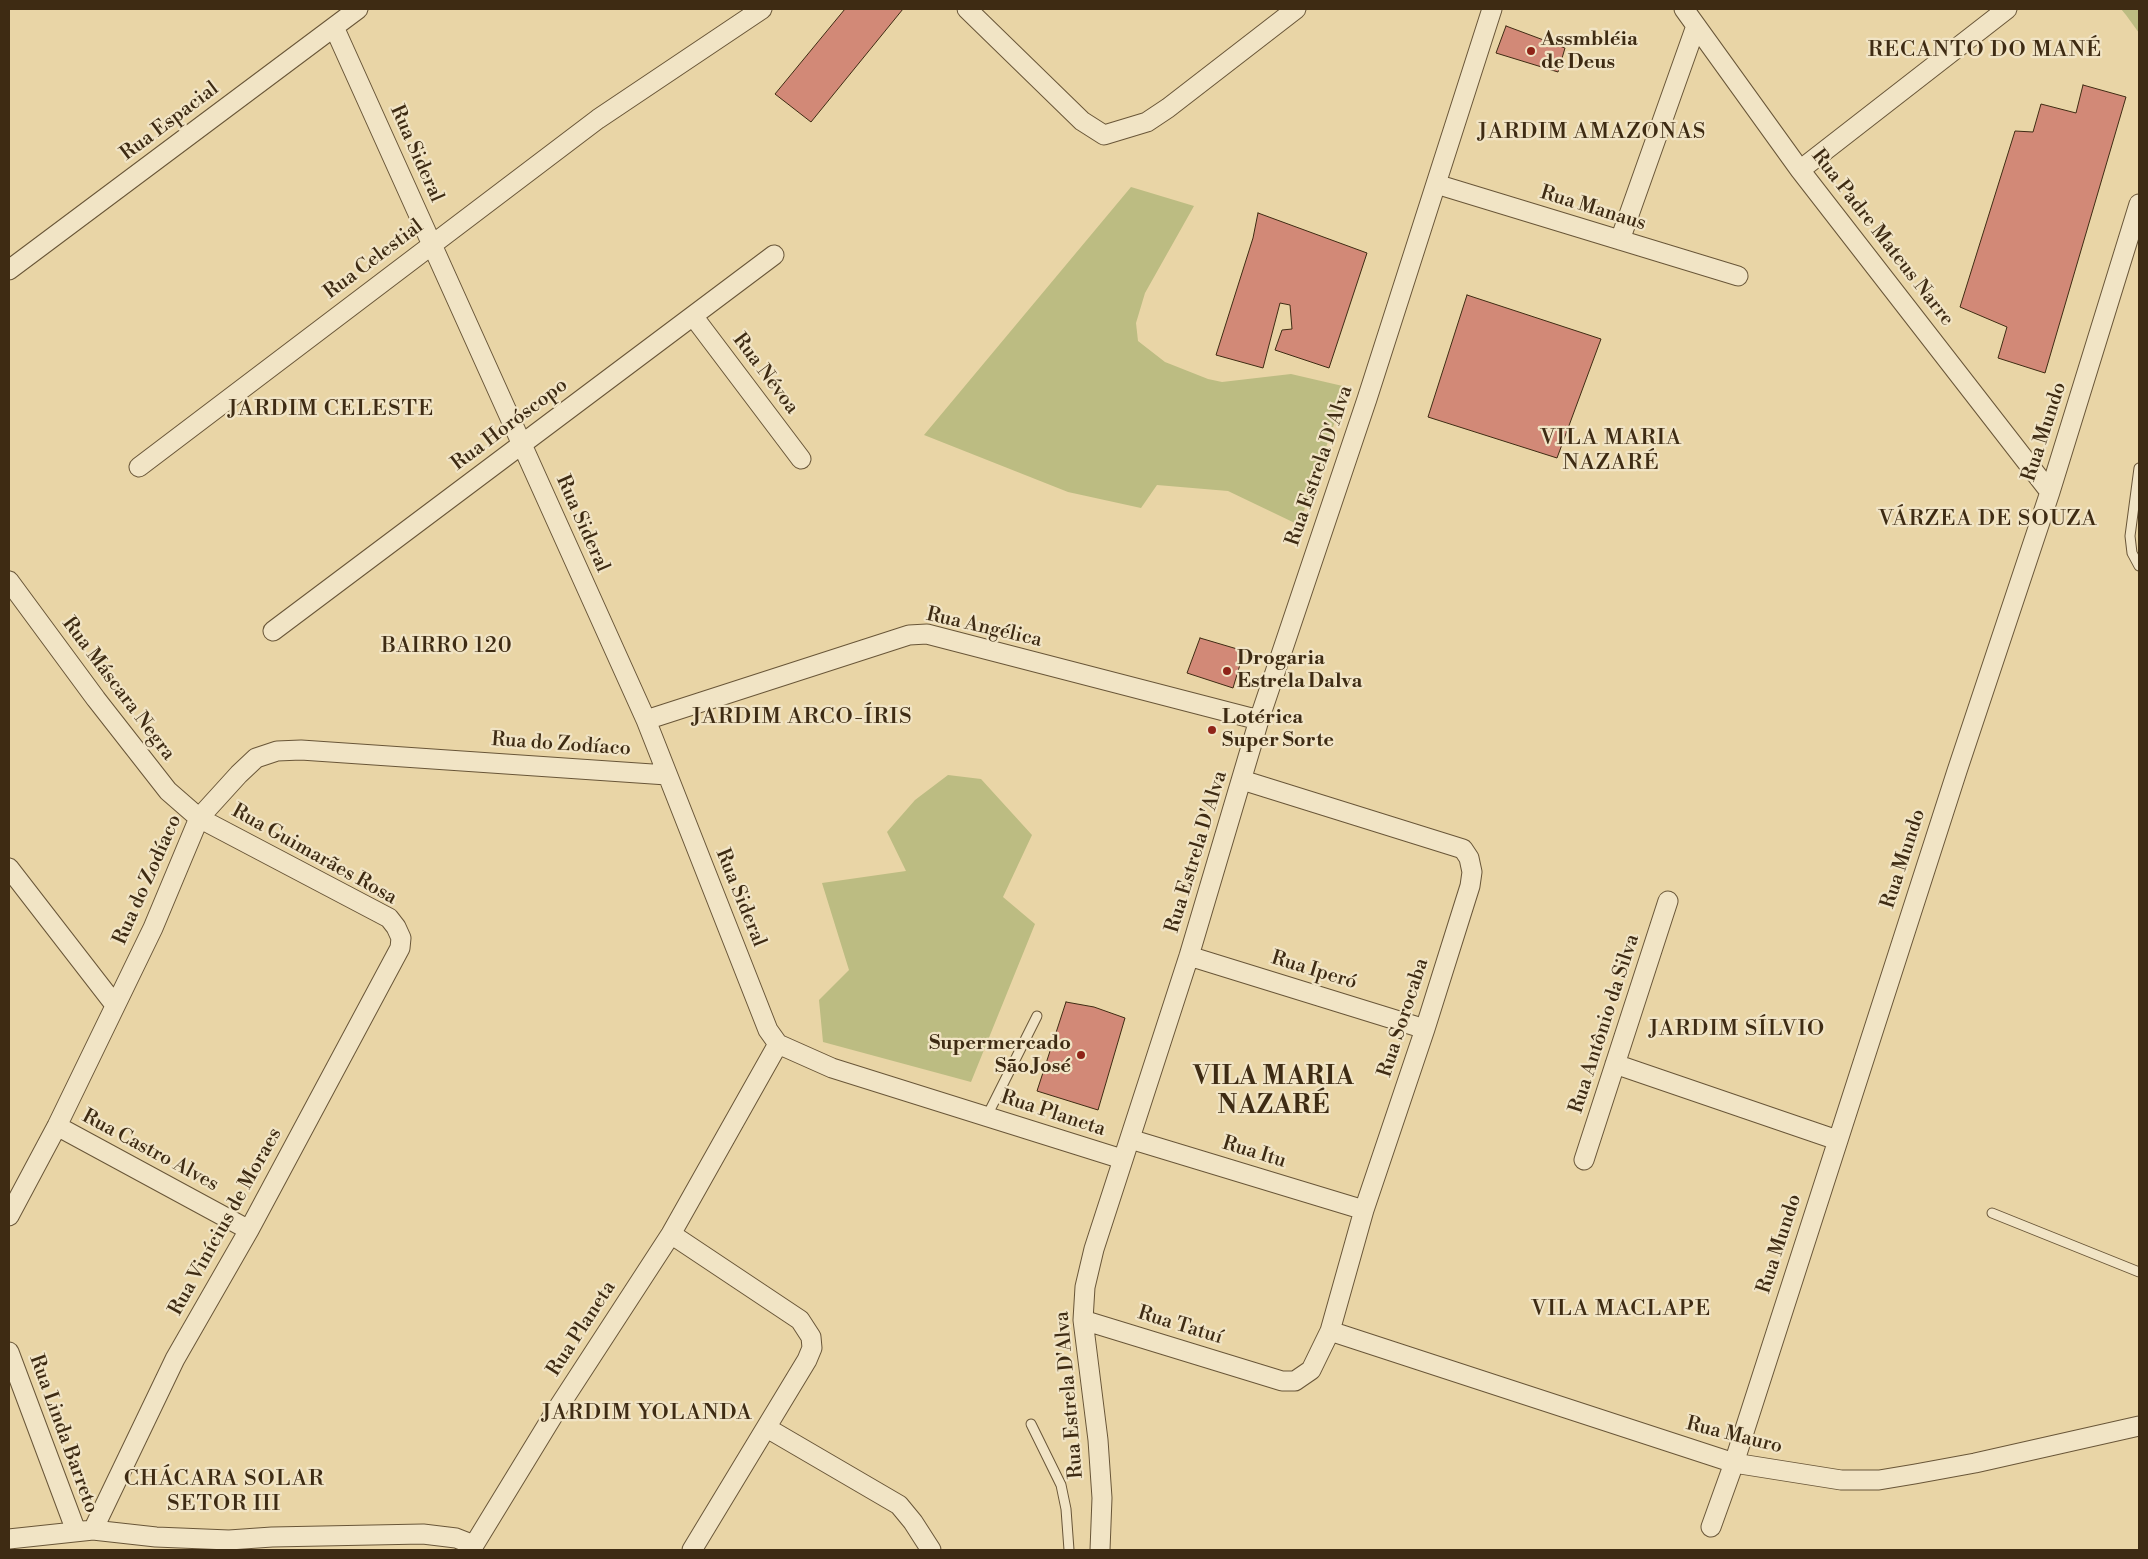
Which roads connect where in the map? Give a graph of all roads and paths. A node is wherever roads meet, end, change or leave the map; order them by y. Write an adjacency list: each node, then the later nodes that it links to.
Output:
1 (358, 9): 8 (street, Rua Espacial)
2 (762, 9): 14 (street, Rua Celestial)
3 (967, 9): 4 (street)
4 (1296, 9)
5 (1492, 9): 11 (street, Rua Estrela D'Alva)
6 (1684, 9): 9 (street, Rua Padre Mateus Narre)
7 (2007, 9): 10 (street)
8 (334, 26): 14 (street, Rua Sideral); 16 (street, Rua Espacial)
9 (1696, 26): 10 (street, Rua Padre Mateus Narre); 13 (street)
10 (1800, 170): 23 (street, Rua Padre Mateus Narre)
11 (1436, 184): 13 (street, Rua Manaus); 28 (street, Rua Estrela D'Alva)
12 (2139, 204): 23 (street, Rua Mundo)
13 (1620, 240): 17 (street, Rua Manaus)
14 (432, 244): 19 (street, Rua Sideral); 21 (street, Rua Celestial)
15 (774, 255): 18 (street, Rua Horóscopo)
16 (9, 270)
17 (1738, 276)
18 (693, 316): 19 (street, Rua Horóscopo); 20 (street, Rua Névoa)
19 (522, 444): 26 (street, Rua Horóscopo); 27 (street, Rua Sideral)
20 (801, 459)
21 (139, 467)
22 (2139, 468): 24 (lane)
23 (2050, 492): 44 (street, Rua Mundo)
24 (2139, 566)
25 (9, 581): 31 (street, Rua Máscara Negra)
26 (273, 631)
27 (646, 720): 28 (street, Rua Angélica); 29 (street, Rua Sideral)
28 (1259, 720): 30 (street, Rua Estrela D'Alva)
29 (667, 775): 31 (street, Rua do Zodíaco); 39 (street, Rua Sideral)
30 (1242, 780): 35 (street, Rua Estrela D'Alva); 38 (street, Rua Sorocaba)
31 (199, 818): 34 (street, Rua Guimarães Rosa); 36 (street, Rua do Zodíaco)
32 (9, 868): 36 (street)
33 (1668, 901): 40 (street, Rua Antônio da Silva)
34 (401, 938): 51 (street, Rua Vinícius de Moraes)
35 (1190, 956): 38 (street, Rua Iperó); 43 (street, Rua Estrela D'Alva)
36 (115, 1005): 42 (street, Rua do Zodíaco)
37 (1037, 1016): 41 (lane)
38 (1425, 1029): 48 (street, Rua Sorocaba)
39 (778, 1044): 41 (street, Rua Planeta); 52 (street, Rua Planeta)
40 (1616, 1064): 44 (street); 46 (street, Rua Antônio da Silva)
41 (987, 1116): 45 (street, Rua Planeta)
42 (56, 1126): 47 (street, Rua do Zodíaco); 51 (street, Rua Castro Alves)
43 (1130, 1139): 45 (street, Rua Estrela D'Alva); 48 (street, Rua Itu)
44 (1837, 1140): 61 (street, Rua Mundo)
45 (1122, 1159): 54 (street, Rua Estrela D'Alva)
46 (1584, 1160)
47 (14, 1190): 50 (street, Rua do Zodíaco)
48 (1364, 1210): 55 (street, Rua Sorocaba)
49 (1992, 1213): 53 (lane)
50 (9, 1216)
51 (250, 1230): 63 (street, Rua Vinícius de Moraes)
52 (672, 1234): 60 (street); 65 (street, Rua Planeta)
53 (2139, 1272)
54 (1083, 1320): 57 (street, Rua Tatuí); 69 (street, Rua Estrela D'Alva)
55 (1330, 1331): 57 (street, Rua Sorocaba); 61 (street, Rua Mauro)
56 (9, 1352): 63 (street, Rua Linda Barreto)
57 (1264, 1376)
58 (1031, 1424): 68 (lane)
59 (2139, 1426): 61 (street, Rua Mauro)
60 (767, 1428): 66 (street); 67 (street)
61 (1734, 1463): 62 (street, Rua Mundo)
62 (1710, 1527)
63 (84, 1531): 64 (street, Rua Planeta); 65 (street, Rua Planeta)
64 (9, 1539)
65 (477, 1548)
66 (692, 1550)
67 (931, 1550)
68 (1069, 1550)
69 (1100, 1550)

